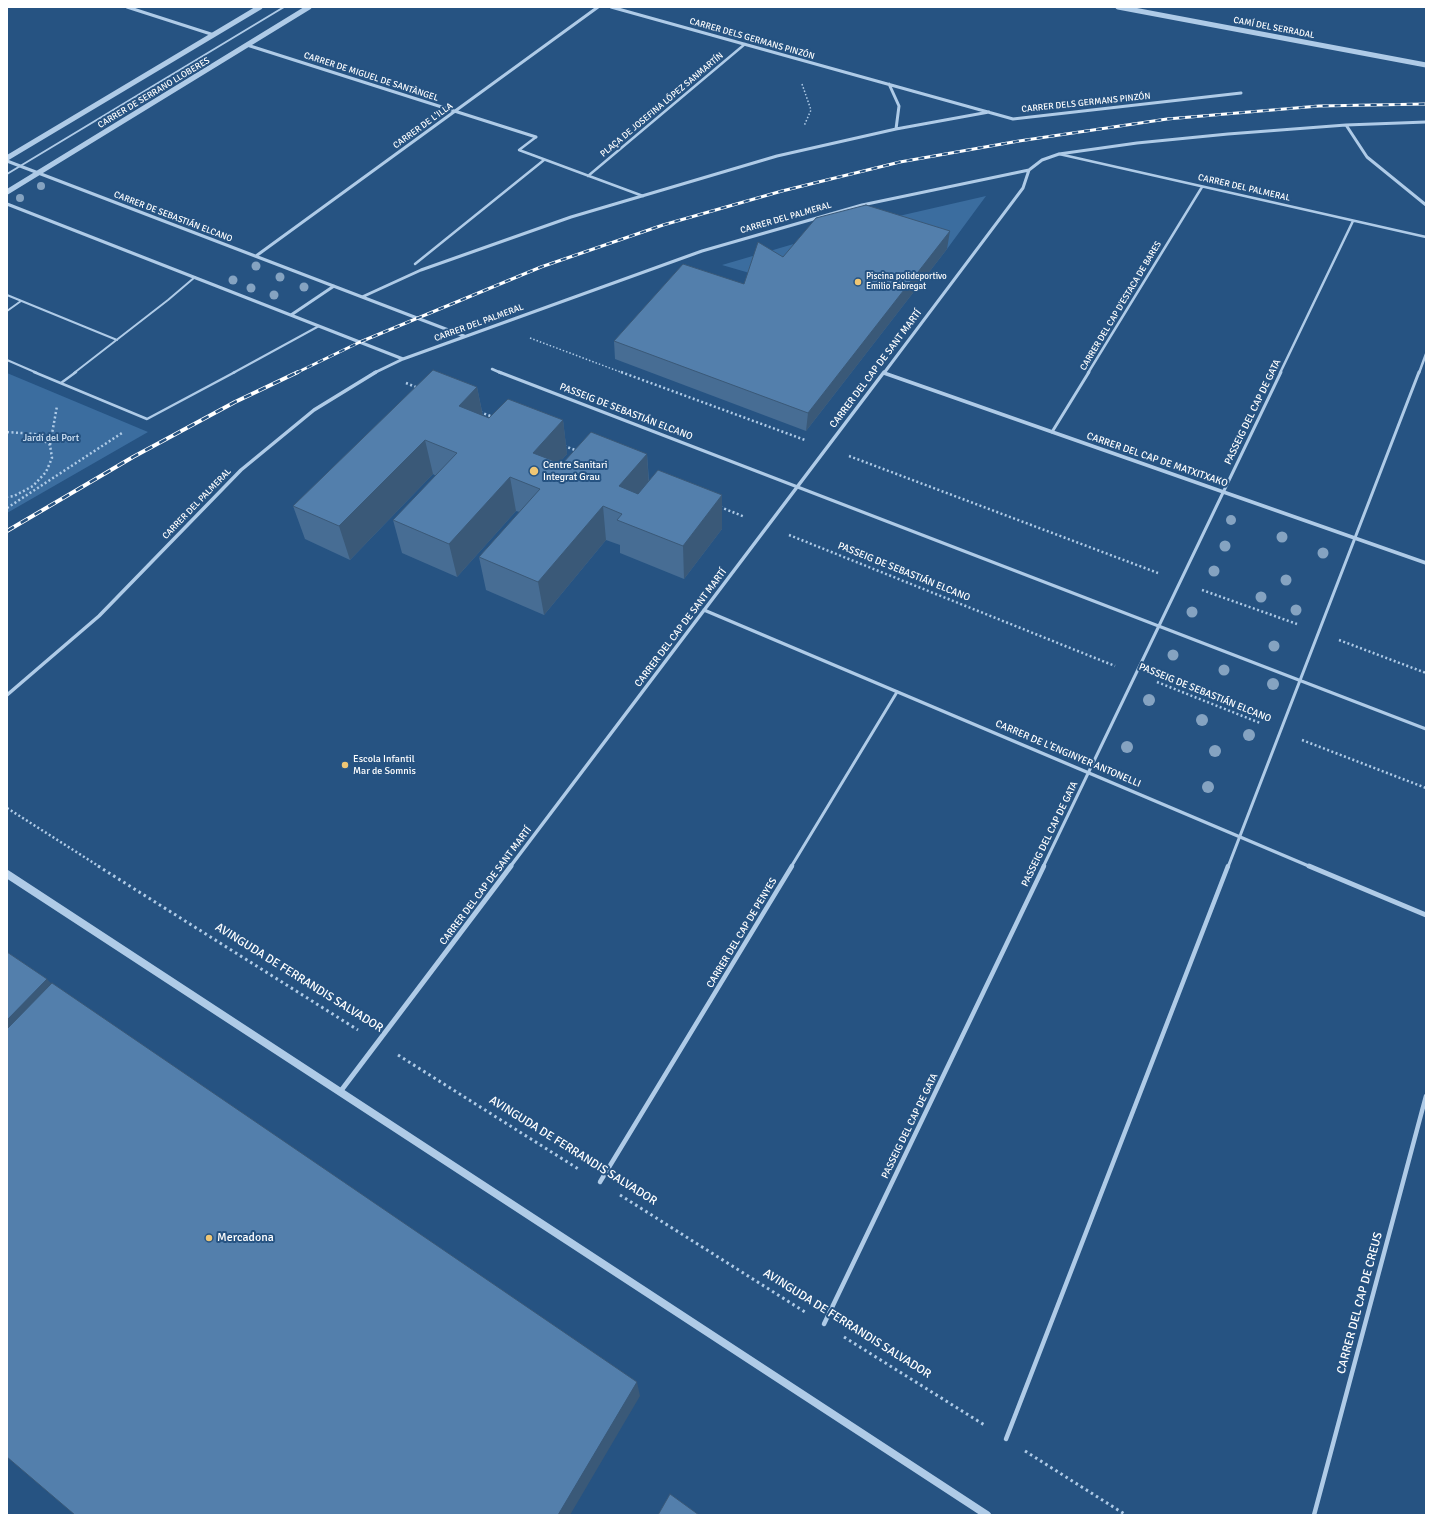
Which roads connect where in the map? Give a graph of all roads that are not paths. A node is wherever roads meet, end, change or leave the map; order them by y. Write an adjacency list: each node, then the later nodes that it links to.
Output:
1 (127, 7): 8 (street)
2 (260, 7): 8 (street, CARRER DE SERRANO LLOBERES)
3 (284, 7): 23 (lane, CARRER DE SERRANO LLOBERES)
4 (309, 7): 10 (street, CARRER DE SERRANO LLOBERES)
5 (598, 7): 14 (street, CARRER DE L'ILLA)
6 (611, 7): 9 (street, CARRER DELS GERMANS PINZÓN)
7 (1118, 7): 11 (street, CAMÍ DEL SERRADAL)
8 (214, 35): 21 (street, CARRER DE SERRANO LLOBERES)
9 (745, 44): 12 (street, CARRER DELS GERMANS PINZÓN); 27 (street, PLAÇA DE JOSEFINA LÓPEZ SANMARTÍN)
10 (247, 45): 14 (street, CARRER DE MIGUEL DE SANTÀNGEL); 25 (street, CARRER DE SERRANO LLOBERES)
11 (1426, 65)
12 (889, 84): 15 (street, CARRER DELS GERMANS PINZÓN); 18 (street)
13 (1241, 93): 15 (street, CARRER DELS GERMANS PINZÓN)
14 (455, 111): 19 (street, CARRER DE MIGUEL DE SANTÀNGEL); 35 (street, CARRER DE L'ILLA)
15 (989, 112): 18 (street)
16 (1426, 122): 17 (street, CARRER DEL PALMERAL)
17 (1346, 125): 20 (street, CARRER DEL PALMERAL); 32 (street)
18 (896, 129): 30 (street)
19 (536, 137): 22 (street)
20 (1059, 154): 24 (street, CARRER DEL PALMERAL); 28 (street, CARRER DEL PALMERAL)
21 (7, 159): 23 (street, CARRER DE SEBASTIÁN ELCANO)
22 (544, 160): 27 (street); 36 (street)
23 (21, 166): 25 (street, CARRER DE SEBASTIÁN ELCANO); 26 (lane, CARRER DE SERRANO LLOBERES)
24 (1029, 170): 45 (street, CARRER DEL PALMERAL); 51 (street, CARRER DEL CAP DE SANT MARTÍ)
25 (39, 173): 29 (street, CARRER DE SERRANO LLOBERES); 35 (street, CARRER DE SEBASTIÁN ELCANO)
26 (7, 174)
27 (588, 176): 30 (street)
28 (1202, 187): 33 (street, CARRER DEL PALMERAL); 53 (street, CARRER DEL CAP D'ESTACA DE BARES)
29 (7, 192)
30 (643, 196): 40 (street)
31 (7, 204): 37 (street)
32 (1426, 205)
33 (1354, 221): 34 (street, CARRER DEL PALMERAL); 55 (street, PASSEIG DEL CAP DE GATA)
34 (1426, 237)
35 (256, 256): 38 (street, CARRER DE SEBASTIÁN ELCANO)
36 (415, 264)
37 (195, 277): 43 (street); 46 (lane)
38 (334, 286): 40 (street, CARRER DE SEBASTIÁN ELCANO); 43 (street)
39 (7, 295): 41 (lane)
40 (362, 297): 45 (street, CARRER DE SEBASTIÁN ELCANO)
41 (21, 301): 42 (lane); 46 (lane)
42 (7, 311)
43 (291, 315): 44 (street)
44 (319, 326): 48 (street); 52 (lane)
45 (464, 336): 48 (street, CARRER DEL PALMERAL)
46 (117, 340): 52 (lane)
47 (1426, 354): 56 (street)
48 (403, 359): 62 (street, CARRER DEL PALMERAL)
49 (7, 360): 52 (lane)
50 (492, 369): 54 (street, PASSEIG DE SEBASTIÁN ELCANO)
51 (884, 373): 53 (street, CARRER DEL CAP DE MATXITXAKO); 54 (street, CARRER DEL CAP DE SANT MARTÍ)
52 (62, 383)
53 (1052, 432): 55 (street, CARRER DEL CAP DE MATXITXAKO)
54 (797, 487): 58 (street, CARRER DEL CAP DE SANT MARTÍ); 59 (street, PASSEIG DE SEBASTIÁN ELCANO)
55 (1224, 492): 56 (street, CARRER DEL CAP DE MATXITXAKO); 59 (street, PASSEIG DEL CAP DE GATA)
56 (1355, 538): 57 (street, CARRER DEL CAP DE MATXITXAKO); 60 (street)
57 (1426, 563)
58 (704, 610): 61 (street, CARRER DE L'ENGINYER ANTONELLI); 68 (street, CARRER DEL CAP DE SANT MARTÍ)
59 (1159, 626): 60 (street, PASSEIG DE SEBASTIÁN ELCANO); 64 (street, PASSEIG DEL CAP DE GATA)
60 (1300, 680): 63 (street, PASSEIG DE SEBASTIÁN ELCANO); 65 (street)
61 (897, 692): 64 (street, CARRER DE L'ENGINYER ANTONELLI); 70 (street, CARRER DEL CAP DE PENYES)
62 (7, 695)
63 (1426, 729)
64 (1088, 773): 65 (street, CARRER DE L'ENGINYER ANTONELLI); 71 (street, PASSEIG DEL CAP DE GATA)
65 (1239, 836): 67 (street, CARRER DE L'ENGINYER ANTONELLI); 72 (street)
66 (7, 874): 68 (street)
67 (1426, 915)
68 (340, 1092): 73 (street)
69 (1426, 1096): 74 (street, CARRER DEL CAP DE CREUS)
70 (600, 1182)
71 (824, 1324)
72 (1006, 1439)
73 (987, 1515)
74 (1314, 1515)

